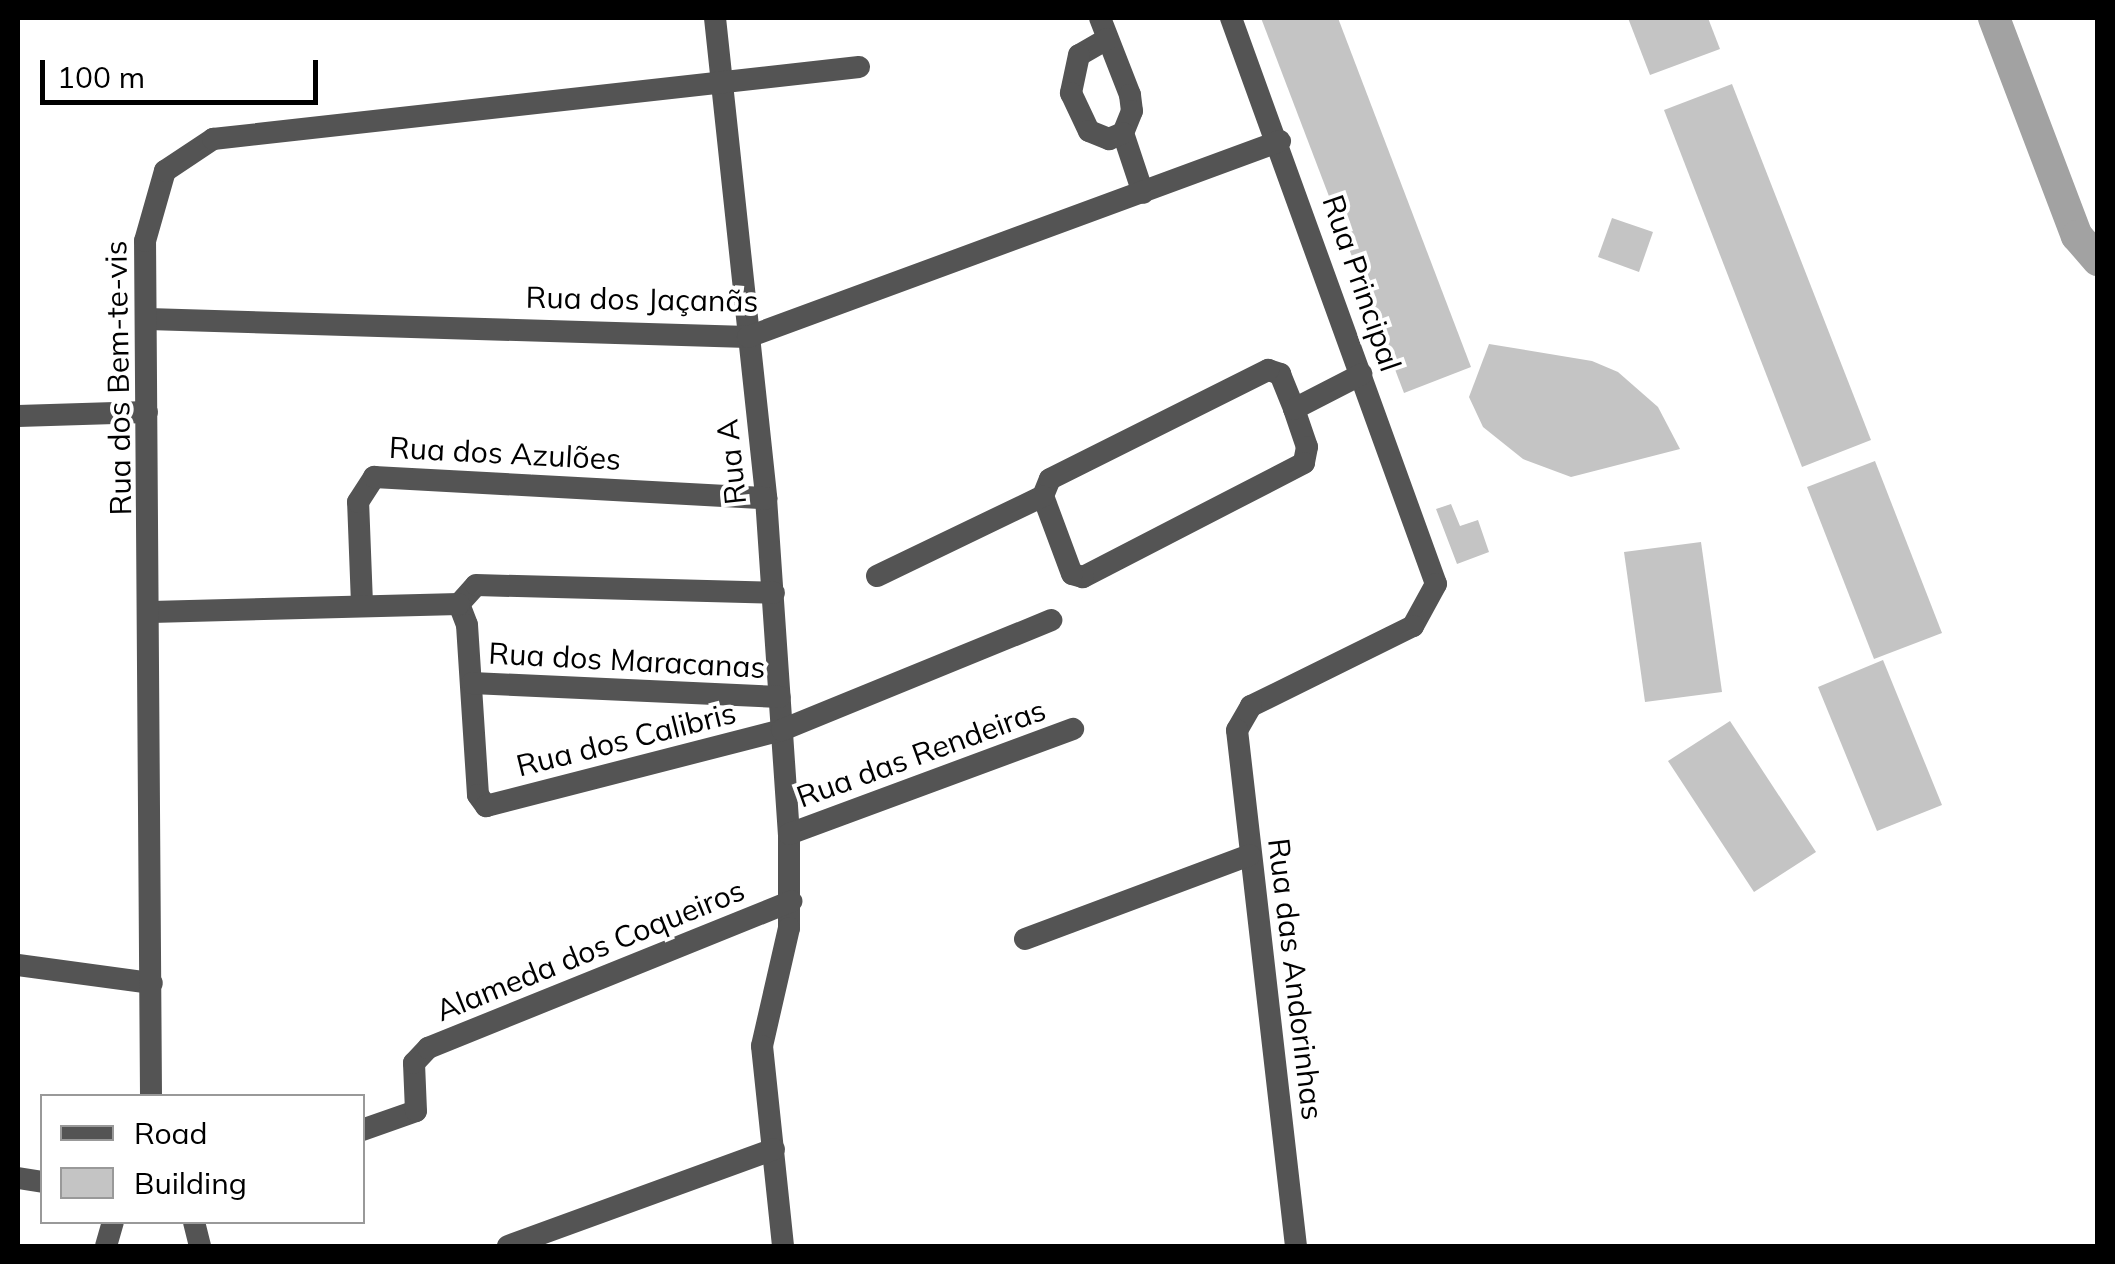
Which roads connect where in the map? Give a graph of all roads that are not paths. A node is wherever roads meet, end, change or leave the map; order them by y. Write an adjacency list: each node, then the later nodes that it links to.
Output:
1 (714, 18): 5 (street, Rua A)
2 (1231, 18): 7 (street, Rua Principal)
3 (1104, 28): 6 (street); 6 (street)
4 (860, 66): 5 (street, Rua dos Bem-te-vis)
5 (719, 80): 9 (street, Rua dos Bem-te-vis); 10 (street, Rua A)
6 (1123, 133): 8 (street)
7 (1280, 142): 8 (street, Rua dos Jaçanãs); 11 (street, Rua Principal)
8 (1144, 193): 10 (street, Rua dos Jaçanãs)
9 (148, 319): 10 (street, Rua dos Jaçanãs); 13 (street, Rua dos Bem-te-vis)
10 (748, 337): 16 (street, Rua A)
11 (1362, 374): 12 (street); 25 (street, Rua Principal)
12 (1294, 409): 15 (street); 15 (street)
13 (147, 412): 14 (street); 21 (street, Rua dos Bem-te-vis)
14 (18, 416)
15 (1046, 487): 17 (street)
16 (766, 498): 18 (street, Rua A); 19 (street, Rua dos Azulões)
17 (877, 576)
18 (774, 592): 20 (street); 24 (street, Rua A)
19 (362, 604): 20 (street); 21 (street)
20 (459, 604): 23 (street, Rua dos Maracanas)
21 (151, 612): 34 (street, Rua dos Bem-te-vis)
22 (1051, 620): 27 (street, Rua dos Calibris)
23 (472, 682): 24 (street, Rua dos Maracanas); 28 (street, Rua dos Maracanas)
24 (780, 697): 27 (street, Rua A)
25 (1241, 719): 30 (street, Rua das Andorinhas)
26 (1074, 729): 29 (street, Rua das Rendeiras)
27 (782, 730): 28 (street, Rua dos Calibris); 29 (street, Rua A)
28 (486, 806)
29 (789, 834): 31 (street, Rua A)
30 (1250, 855): 32 (street); 40 (street, Rua das Andorinhas)
31 (791, 901): 36 (street, Alameda dos Coqueiros); 37 (street, Rua A)
32 (1025, 939)
33 (18, 965): 34 (street)
34 (152, 982): 35 (street, Rua dos Bem-te-vis)
35 (151, 1094)
36 (365, 1129)
37 (774, 1149): 38 (street, Rua A); 39 (street)
38 (777, 1244)
39 (508, 1246)
40 (1296, 1246)

